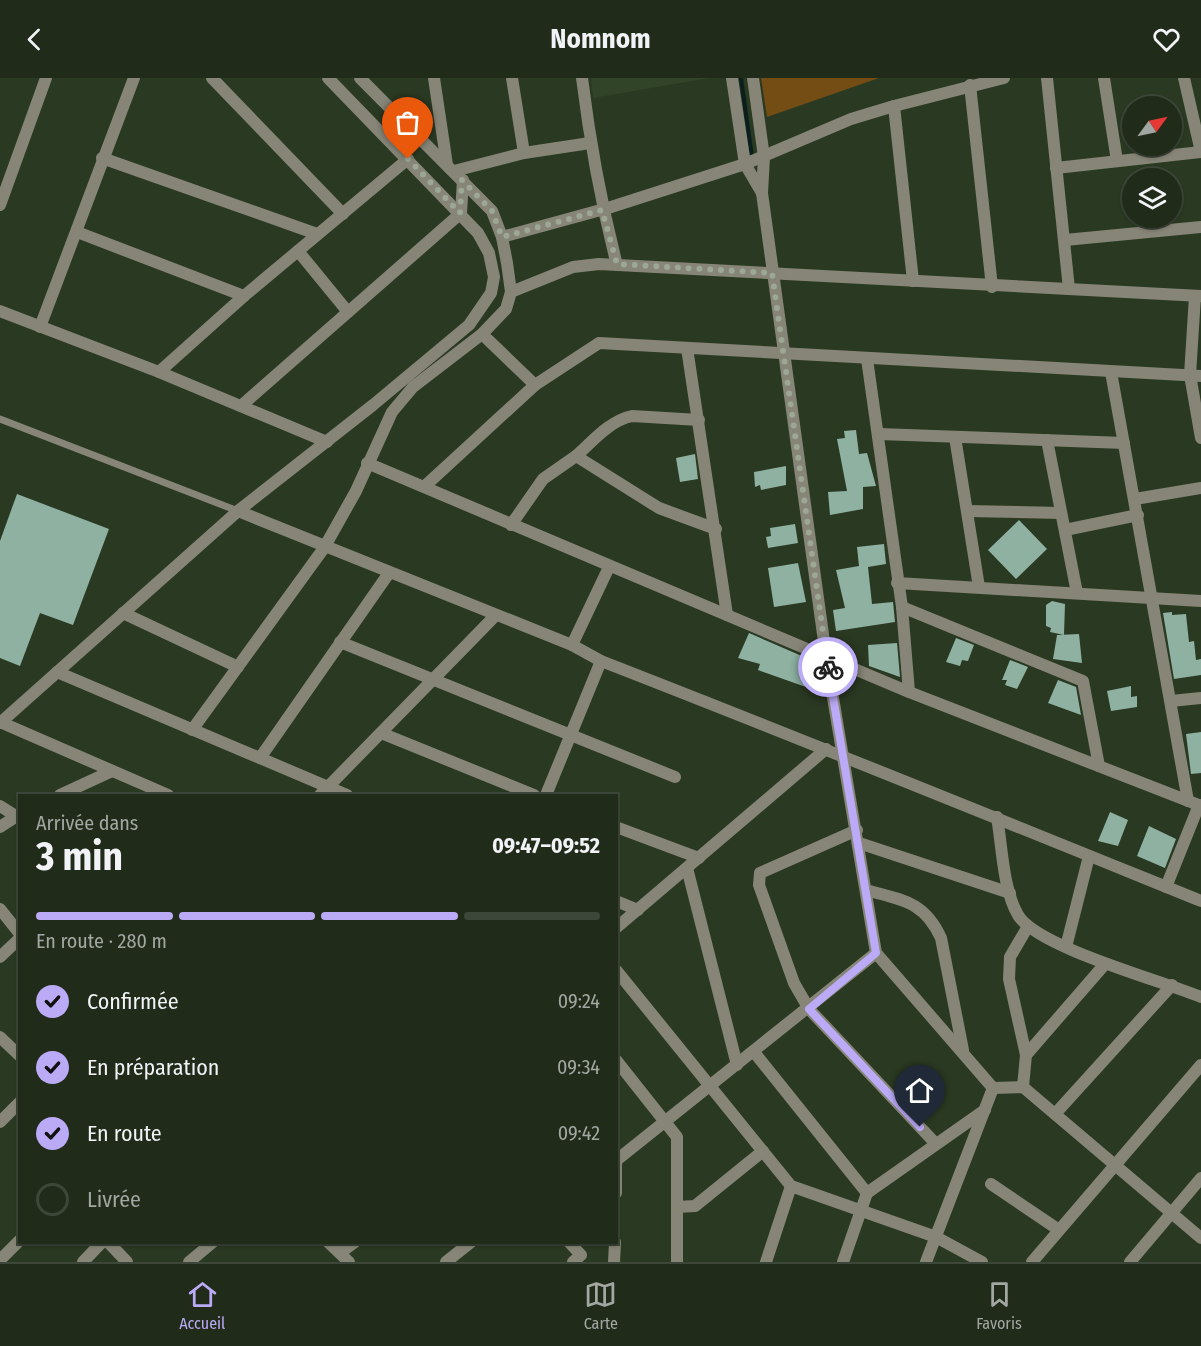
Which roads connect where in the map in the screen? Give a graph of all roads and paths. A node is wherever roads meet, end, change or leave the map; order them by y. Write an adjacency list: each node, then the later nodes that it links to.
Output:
1 (46, 78): 29 (street)
2 (134, 78): 22 (street)
3 (212, 78): 32 (street)
4 (328, 78): 23 (street)
5 (360, 78): 27 (street)
6 (434, 78): 27 (street)
7 (513, 78): 20 (street)
8 (582, 78): 18 (street)
9 (732, 78): 25 (street)
10 (753, 78): 21 (street)
11 (1004, 78): 16 (street)
12 (1047, 78): 26 (street)
13 (1104, 78): 24 (street)
14 (1184, 78): 19 (street)
15 (955, 84): 16 (street); 17 (street)
16 (970, 86): 42 (street)
17 (894, 106): 21 (street); 41 (street)
18 (590, 143): 20 (street); 30 (street)
19 (1201, 152): 24 (street)
20 (524, 153): 27 (street)
21 (764, 157): 25 (street); 28 (street)
22 (102, 158): 34 (street); 35 (street)
23 (408, 159): 31 (street); 32 (street)
24 (1117, 161): 26 (street)
25 (745, 164): 28 (street); 30 (street)
26 (1056, 168): 37 (street)
27 (454, 172): 31 (street); 36 (street)
28 (762, 194): 40 (street)
29 (0, 205)
30 (602, 210): 36 (street); 39 (street)
31 (460, 213): 48 (street); 65 (street)
32 (343, 214): 35 (street)
33 (1201, 227): 37 (street)
34 (76, 232): 45 (street); 49 (street)
35 (318, 234): 38 (street)
36 (502, 237): 44 (street)
37 (1065, 240): 43 (street)
38 (298, 251): 45 (street); 48 (street)
39 (617, 264): 40 (street); 44 (street)
40 (772, 273): 41 (street); 52 (street)
41 (913, 281): 42 (street)
42 (992, 287): 43 (street)
43 (1069, 289): 46 (street)
44 (511, 292): 50 (street)
45 (244, 296): 54 (street)
46 (1198, 296): 56 (street)
47 (0, 311): 49 (street)
48 (348, 312): 58 (street)
49 (40, 327): 54 (street)
50 (482, 334): 57 (street); 68 (street)
51 (687, 348): 52 (street); 57 (street); 60 (street)
52 (785, 354): 53 (street); 93 (street)
53 (867, 359): 55 (street); 61 (street)
54 (159, 372): 58 (street)
55 (1111, 372): 56 (street); 66 (street)
56 (1196, 376): 63 (street)
57 (535, 386): 69 (street)
58 (241, 406): 65 (street)
59 (0, 419): 72 (lane)
60 (699, 420): 67 (street); 77 (street)
61 (879, 434): 62 (street); 82 (street)
62 (955, 437): 64 (street); 73 (street)
63 (1201, 438)
64 (1047, 440): 66 (street); 74 (street)
65 (327, 442): 72 (street)
66 (1124, 443): 71 (street)
67 (576, 456): 76 (street); 77 (street)
68 (367, 463): 69 (street); 79 (street)
69 (425, 486): 76 (street)
70 (1201, 488): 71 (street)
71 (1135, 500): 75 (street)
72 (238, 511): 79 (street); 88 (street)
73 (967, 511): 74 (street); 83 (street)
74 (1061, 513): 78 (street)
75 (1138, 515): 78 (street); 85 (street)
76 (511, 525): 80 (street)
77 (716, 529): 89 (street)
78 (1065, 530): 84 (street)
79 (324, 548): 81 (street); 95 (street)
80 (609, 567): 89 (street); 92 (street)
81 (389, 573): 90 (street); 91 (street)
82 (897, 583): 83 (street); 87 (street)
83 (979, 587): 84 (street)
84 (1077, 593): 85 (street)
85 (1153, 598): 86 (street); 100 (street)
86 (1201, 601)
87 (902, 607): 98 (street); 108 (street)
88 (123, 613): 95 (street); 96 (street)
89 (727, 615): 93 (street)
90 (495, 616): 92 (street); 97 (street)
91 (340, 642): 97 (street); 107 (street)
92 (572, 645): 94 (street)
93 (826, 656): 98 (street); 106 (street)
94 (601, 662): 104 (street); 105 (street)
95 (238, 667): 102 (street)
96 (57, 672): 101 (street); 102 (street)
97 (432, 680): 103 (street); 104 (street)
98 (909, 692): 108 (street)
99 (1201, 698): 100 (street)
100 (1171, 701): 117 (street)
101 (0, 722): 109 (street)
102 (192, 730): 107 (street)
103 (381, 733): 111 (street); 115 (street)
104 (571, 733): 110 (street); 116 (street)
105 (826, 748): 106 (street); 126 (street)
106 (843, 756): 120 (street); 123 (street)
107 (260, 758): 111 (street)
108 (1099, 766): 117 (street)
109 (112, 771): 112 (street); 113 (street)
110 (675, 777)
111 (324, 791): 114 (street)
112 (62, 794)
113 (166, 794)
114 (341, 794)
115 (532, 794)
116 (546, 794)
117 (1196, 804): 128 (street)
118 (0, 806): 119 (street)
119 (18, 815): 121 (street)
120 (997, 817): 125 (street); 130 (street)
121 (0, 827)
122 (618, 828): 126 (street)
123 (857, 830): 124 (street); 146 (street)
124 (859, 843): 129 (street); 130 (street)
125 (1089, 856): 128 (street); 139 (street)
126 (699, 858): 127 (street)
127 (687, 868): 134 (street); 153 (street)
128 (1166, 886): 131 (street)
129 (866, 890): 140 (street); 149 (street)
130 (1010, 893): 136 (street)
131 (1201, 901)
132 (618, 902): 134 (street)
133 (0, 909): 137 (street)
134 (638, 910): 135 (street)
135 (618, 926)
136 (1027, 928): 139 (street); 151 (street)
137 (18, 933)
138 (18, 938): 141 (street)
139 (1066, 946): 142 (street)
140 (876, 953): 146 (street); 149 (street)
141 (0, 957)
142 (1105, 964): 144 (street); 151 (street)
143 (618, 971): 155 (street)
144 (1172, 985): 145 (street); 160 (street)
145 (1201, 996)
146 (809, 1009): 148 (street); 163 (street)
147 (0, 1037): 150 (street)
148 (754, 1052): 153 (street); 170 (street)
149 (963, 1052): 157 (street)
150 (18, 1054)
151 (1026, 1055): 156 (street)
152 (618, 1063): 162 (street)
153 (737, 1065): 155 (street)
154 (1201, 1065): 166 (street)
155 (711, 1086): 162 (street); 164 (street)
156 (1023, 1087): 157 (street); 160 (street)
157 (993, 1088): 159 (street)
158 (18, 1104): 161 (street)
159 (985, 1110): 163 (street); 175 (street)
160 (1055, 1114): 166 (street)
161 (0, 1122)
162 (665, 1122): 165 (street); 171 (street)
163 (936, 1144): 170 (street)
164 (763, 1151): 169 (street); 171 (street)
165 (618, 1157)
166 (1114, 1164): 173 (street); 174 (street)
167 (1201, 1178): 173 (street)
168 (991, 1184): 174 (street)
169 (791, 1186): 172 (street); 195 (street)
170 (867, 1193): 172 (street)
171 (677, 1207): 194 (street)
172 (861, 1211): 175 (street); 196 (street)
173 (1170, 1212): 176 (street); 200 (street)
174 (1059, 1230): 199 (street)
175 (936, 1237): 197 (street); 198 (street)
176 (1201, 1238)
177 (18, 1242): 186 (street)
178 (100, 1244): 189 (street)
179 (110, 1244): 190 (street)
180 (211, 1244): 191 (street)
181 (330, 1244): 187 (street)
182 (354, 1244): 187 (street)
183 (468, 1244): 192 (street)
184 (570, 1244): 188 (street)
185 (615, 1244): 193 (street)
186 (4, 1257)
187 (345, 1258)
188 (581, 1260)
189 (82, 1262)
190 (127, 1262)
191 (189, 1262)
192 (446, 1262)
193 (614, 1262)
194 (676, 1262)
195 (766, 1262)
196 (843, 1262)
197 (926, 1262)
198 (982, 1262)
199 (1032, 1262)
200 (1130, 1262)

